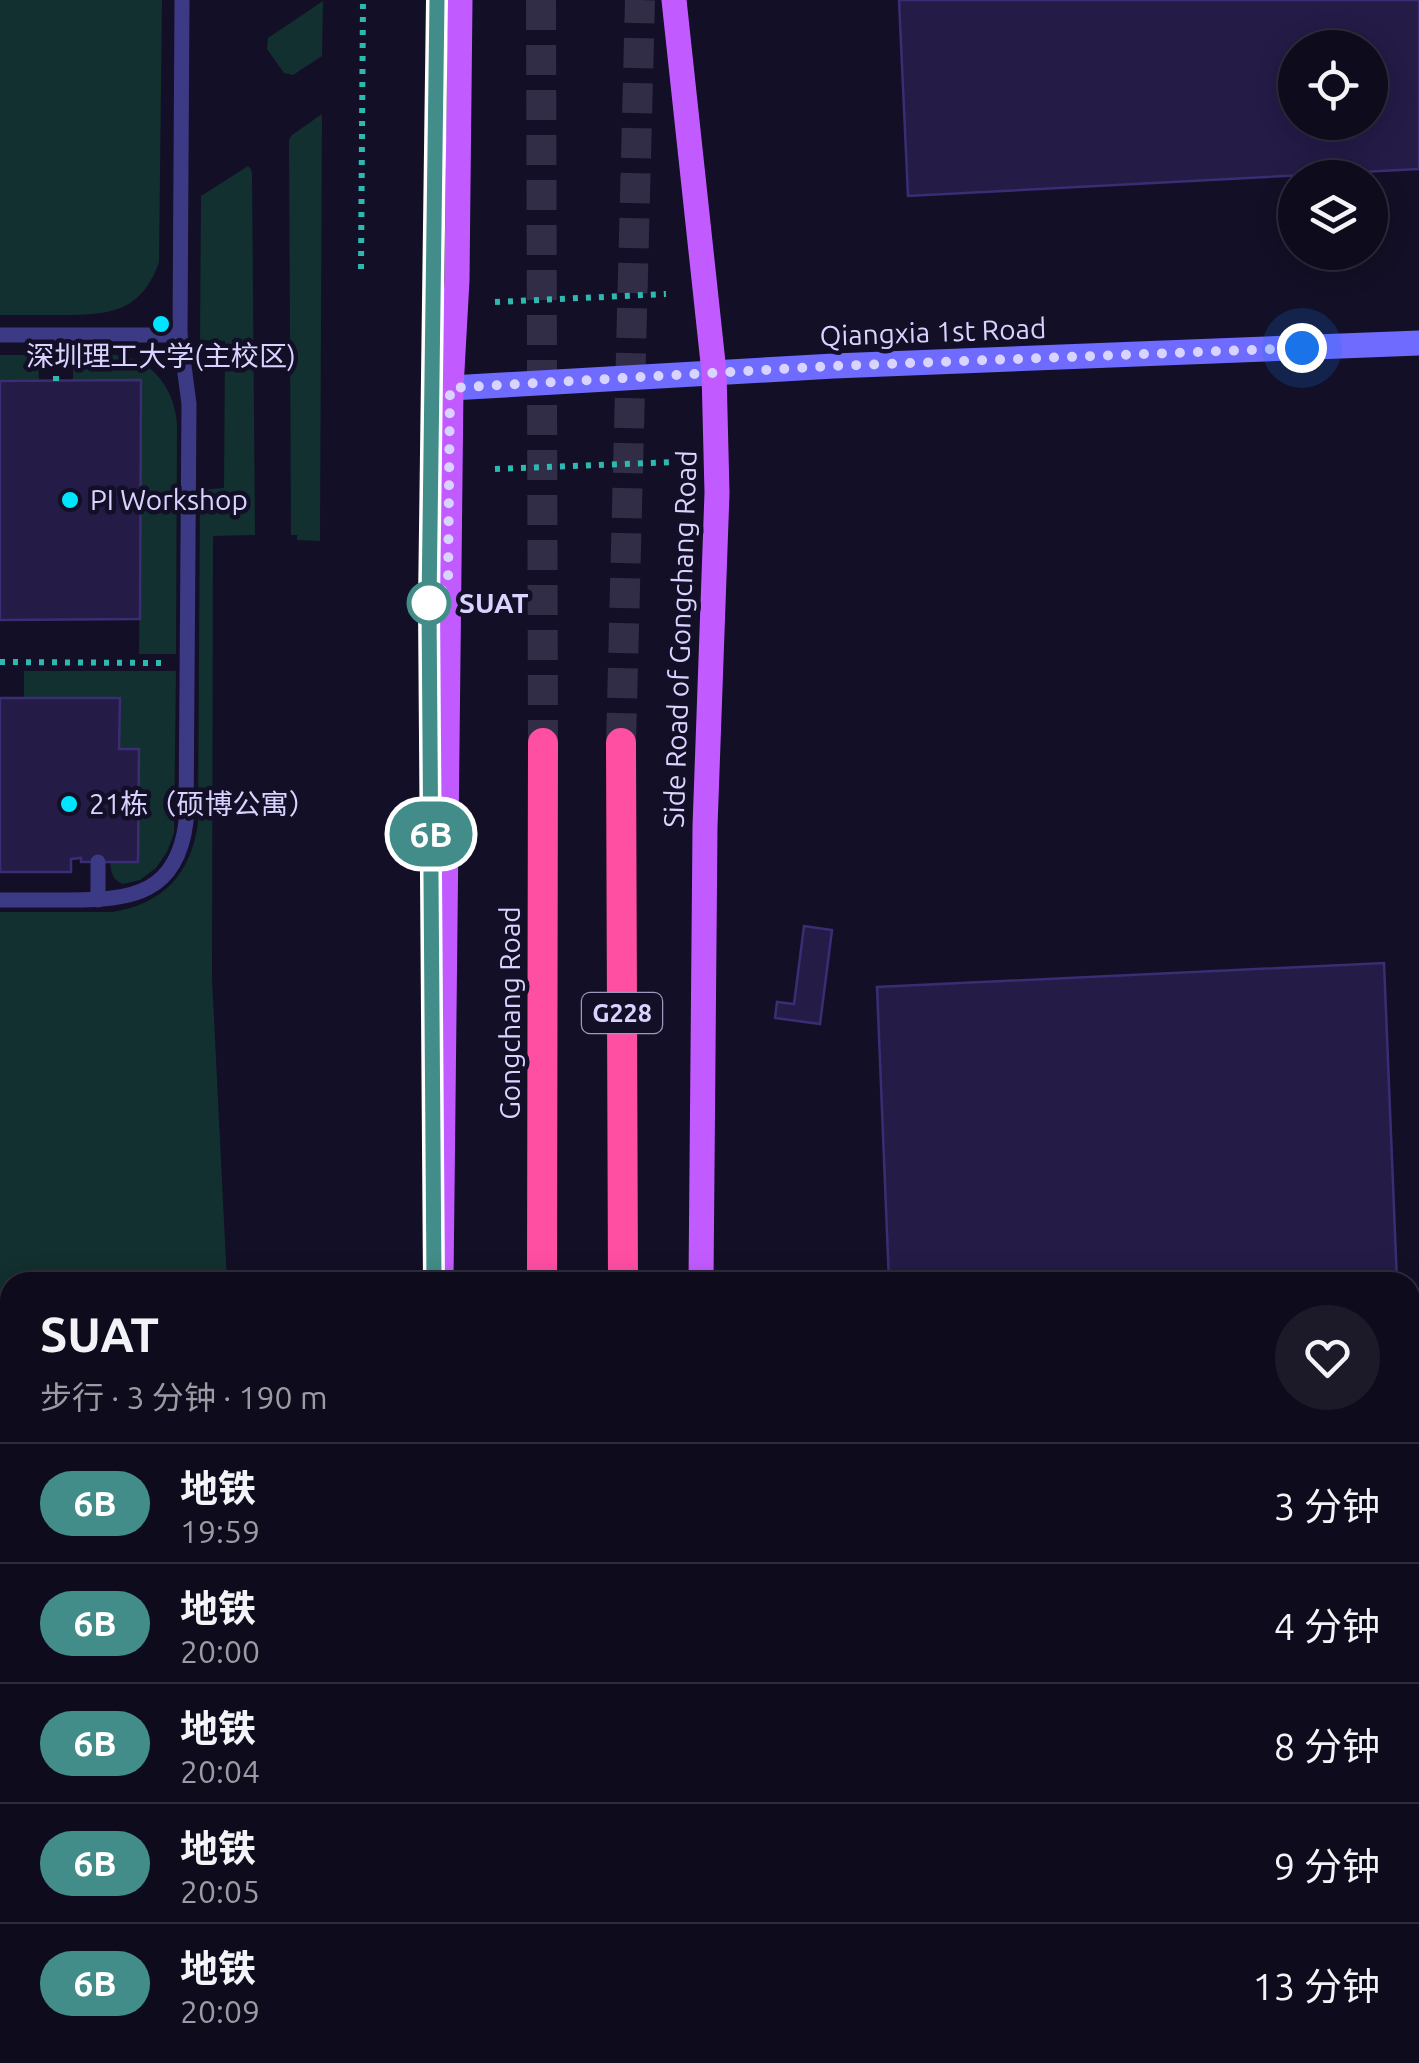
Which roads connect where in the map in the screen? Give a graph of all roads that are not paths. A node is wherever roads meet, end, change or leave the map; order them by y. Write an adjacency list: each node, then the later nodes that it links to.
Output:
1 (182, 0): 5 (lane)
2 (460, 0): 8 (main road)
3 (674, 0): 7 (main road, Side Road of Gongchang Road)
4 (0, 335): 5 (lane)
5 (180, 335): 13 (lane)
6 (1419, 344): 7 (street, Qiangxia 1st Road)
7 (714, 372): 8 (street, Qiangxia 1st Road); 17 (main road, Side Road of Gongchang Road)
8 (450, 388): 14 (main road)
9 (621, 743): 16 (highway, G228)
10 (543, 744): 15 (highway, Gongchang Road / G228)
11 (98, 862): 13 (lane)
12 (0, 900): 13 (lane)
13 (98, 900)
14 (441, 1272)
15 (542, 1272)
16 (623, 1272)
17 (702, 1272)

